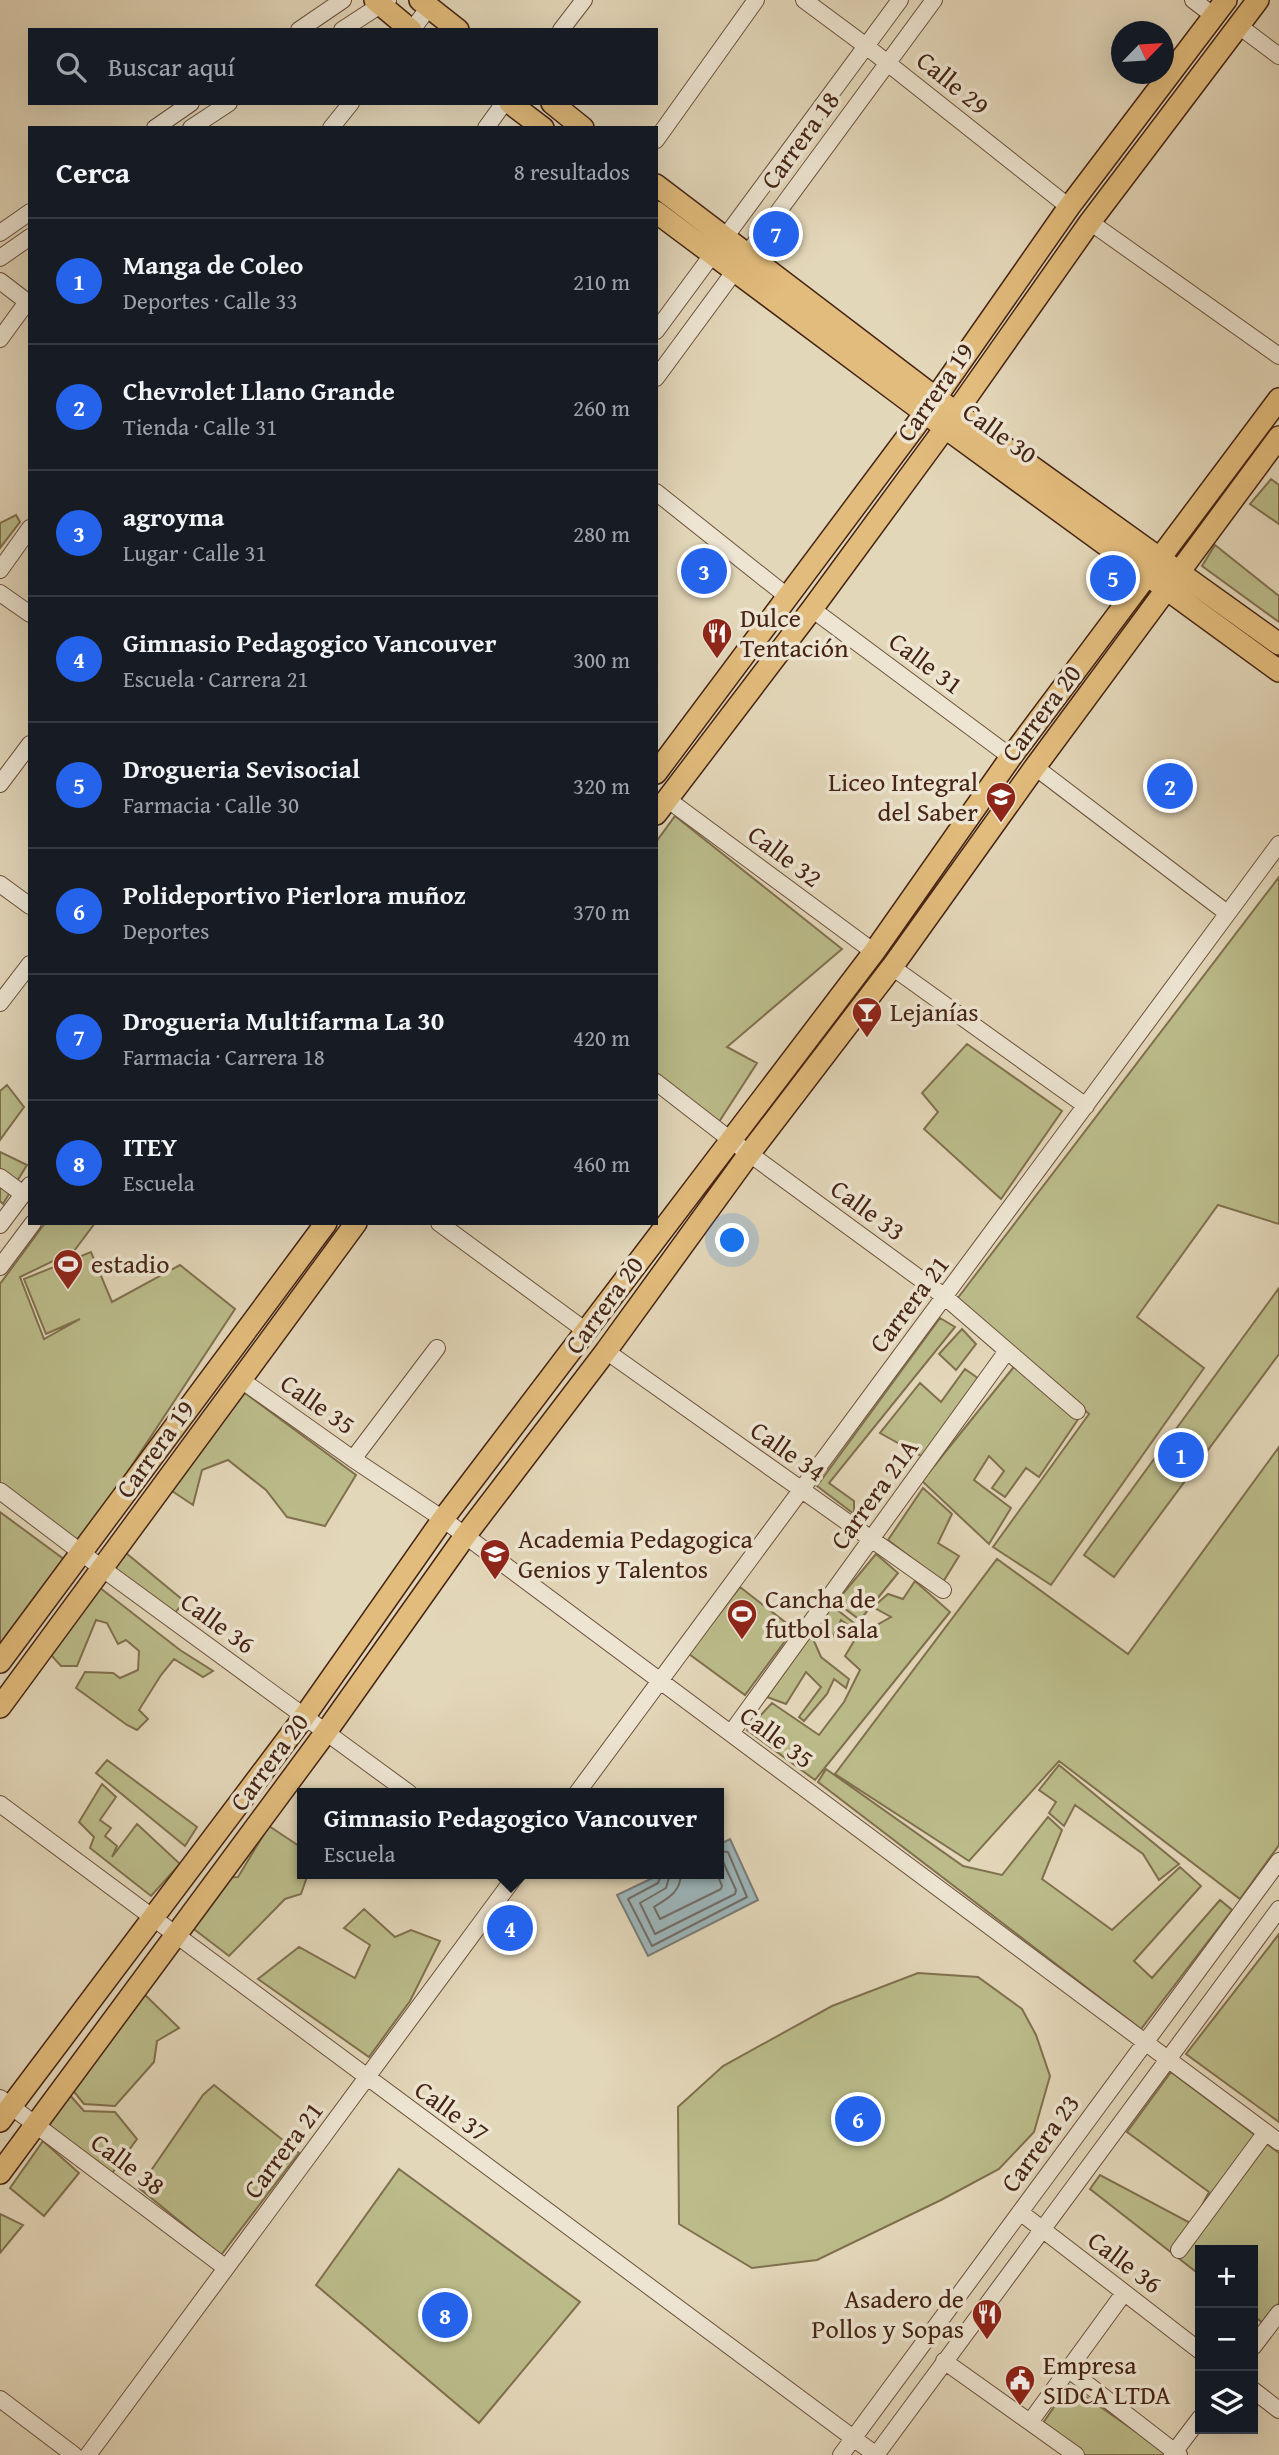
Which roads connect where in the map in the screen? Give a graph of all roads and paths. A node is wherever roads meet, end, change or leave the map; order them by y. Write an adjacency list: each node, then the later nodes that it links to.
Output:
1 (343, 0): 13 (street)
2 (584, 0): 18 (street)
3 (756, 0): 34 (street)
4 (804, 0): 19 (street, Calle 29)
5 (900, 0): 19 (street, Carrera 18)
6 (933, 0): 21 (street, Carrera 18)
7 (1193, 0): 11 (street)
8 (1258, 0): 12 (main road, Carrera 19)
9 (381, 2): 14 (street); 15 (main road)
10 (424, 4): 16 (street); 17 (main road)
11 (1220, 8): 36 (main road, Carrera 19)
12 (1239, 26): 20 (street); 39 (main road, Carrera 19)
13 (302, 28)
14 (345, 28)
15 (409, 28)
16 (412, 28)
17 (455, 28)
18 (563, 28)
19 (866, 46): 21 (street, Calle 29); 42 (street, Carrera 18)
20 (1279, 56)
21 (888, 62): 36 (street, Calle 29); 44 (street, Carrera 18)
22 (188, 105): 28 (street)
23 (226, 105): 29 (street)
24 (349, 105): 30 (street)
25 (503, 105): 31 (street)
26 (513, 105): 32 (main road)
27 (554, 105): 33 (main road)
28 (158, 126)
29 (194, 126)
30 (333, 126)
31 (487, 126)
32 (540, 126)
33 (581, 126)
34 (658, 137)
35 (658, 188): 42 (main road, Calle 30)
36 (1069, 207): 52 (main road, Carrera 19)
37 (28, 213): 40 (street)
38 (658, 213): 42 (main road, Calle 30)
39 (1090, 222): 49 (street); 53 (main road, Carrera 19)
40 (0, 233)
41 (28, 238): 43 (street)
42 (719, 246): 44 (main road, Calle 30); 47 (street, Carrera 18)
43 (0, 258)
44 (740, 262): 50 (street, Carrera 18); 52 (main road, Calle 30)
45 (0, 281): 46 (street)
46 (28, 303): 48 (street)
47 (658, 328)
48 (0, 339)
49 (1279, 356)
50 (658, 375)
51 (1279, 399): 57 (main road, Carrera 20)
52 (930, 406): 53 (main road, Calle 30); 61 (main road, Carrera 19)
53 (950, 419): 57 (main road, Calle 30); 62 (main road, Carrera 19)
54 (1279, 437): 59 (main road, Carrera 20)
55 (658, 494): 61 (street)
56 (28, 531): 58 (street)
57 (1153, 567): 59 (main road, Calle 30); 67 (main road, Carrera 20)
58 (0, 570)
59 (1173, 581): 64 (main road, Calle 30); 65 (main road, Calle 30); 68 (main road, Carrera 20)
60 (0, 593): 63 (street)
61 (788, 597): 69 (main road, Carrera 19)
62 (812, 609): 67 (street, Calle 31); 71 (main road, Carrera 19)
63 (28, 613)
64 (1279, 644)
65 (1279, 671)
66 (28, 747): 70 (street)
67 (1012, 757): 76 (main road, Carrera 20)
68 (1035, 767): 75 (street); 78 (main road, Carrera 20)
69 (658, 770)
70 (0, 784)
71 (662, 806): 76 (street, Calle 32)
72 (1279, 844): 75 (street, Carrera 21)
73 (0, 884): 74 (street)
74 (28, 905)
75 (1227, 914): 81 (street, Carrera 21)
76 (874, 953): 82 (main road, Carrera 20)
77 (28, 967): 79 (street)
78 (892, 967): 81 (street); 82 (main road, Carrera 20)
79 (0, 1003)
80 (658, 1084): 82 (street, Calle 33)
81 (1086, 1106): 91 (street, Carrera 21)
82 (741, 1147): 91 (street, Calle 33); 92 (main road, Carrera 20); 94 (main road, Carrera 20)
83 (0, 1177): 84 (street)
84 (26, 1189): 85 (street)
85 (0, 1225)
86 (32, 1225): 90 (street)
87 (325, 1225): 104 (main road, Carrera 19)
88 (355, 1225): 96 (main road, Carrera 19)
89 (442, 1225): 92 (street)
90 (0, 1267)
91 (945, 1297): 95 (street, Calle 33); 99 (street, Carrera 21)
92 (586, 1331): 101 (main road, Carrera 20)
93 (437, 1348): 98 (street)
94 (606, 1351): 99 (street, Calle 34); 102 (main road, Carrera 20)
95 (1007, 1351): 97 (street, Calle 33); 103 (street, Carrera 21A)
96 (240, 1379): 98 (street, Calle 35); 105 (main road, Carrera 19)
97 (1077, 1411)
98 (353, 1459): 101 (street, Calle 35)
99 (801, 1490): 103 (street, Calle 34); 108 (street, Carrera 21)
100 (0, 1491): 104 (street, Calle 36)
101 (443, 1519): 102 (street, Calle 35); 110 (main road, Carrera 20)
102 (466, 1536): 108 (street, Calle 35); 111 (main road, Carrera 20)
103 (870, 1540): 106 (street, Calle 34); 112 (street, Carrera 21A)
104 (81, 1552): 105 (street, Calle 36); 107 (main road, Carrera 19)
105 (103, 1569): 109 (main road, Carrera 19); 110 (street, Calle 36)
106 (943, 1590)
107 (0, 1662)
108 (660, 1681): 112 (street, Calle 35); 114 (street, Carrera 21)
109 (0, 1707)
110 (304, 1717): 111 (street, Calle 36); 119 (main road, Carrera 20)
111 (326, 1732): 113 (street, Calle 36); 120 (main road, Carrera 20)
112 (731, 1733): 121 (street, Calle 35)
113 (402, 1788)
114 (581, 1788)
115 (0, 1804): 119 (street, Calle 37)
116 (1279, 1861): 121 (street, Carrera 23)
117 (513, 1879): 123 (street, Carrera 21)
118 (1279, 1909): 122 (street, Carrera 23)
119 (152, 1918): 120 (street, Calle 37); 124 (main road, Carrera 20)
120 (176, 1936): 123 (street, Calle 37); 125 (main road, Carrera 20)
121 (1146, 2041): 122 (street, Calle 35); 128 (street, Carrera 23)
122 (1168, 2058): 126 (street, Calle 35); 129 (street, Carrera 23)
123 (367, 2079): 131 (street, Carrera 21); 143 (street, Calle 37)
124 (3, 2108): 125 (street, Calle 38)
125 (36, 2125): 127 (main road, Carrera 20); 131 (street, Calle 38)
126 (1272, 2137): 130 (street)
127 (0, 2173)
128 (1020, 2211): 129 (street, Calle 36); 143 (street, Carrera 23)
129 (1041, 2229): 132 (street, Calle 36); 136 (street, Carrera 23)
130 (1178, 2250)
131 (226, 2268): 146 (street, Carrera 21)
132 (1124, 2292): 135 (street, Calle 36); 137 (street)
133 (1279, 2312): 134 (street)
134 (1258, 2340)
135 (1195, 2347)
136 (944, 2361): 141 (street); 148 (street, Carrera 23)
137 (1069, 2370): 141 (street); 144 (street)
138 (1258, 2394): 140 (street)
139 (0, 2399): 145 (street)
140 (1279, 2410)
141 (1030, 2421): 149 (street)
142 (1195, 2425): 144 (street)
143 (853, 2438): 147 (street, Carrera 23); 148 (street, Calle 37)
144 (1175, 2454)
145 (75, 2455)
146 (88, 2455)
147 (841, 2455)
148 (876, 2455)
149 (1076, 2455)

